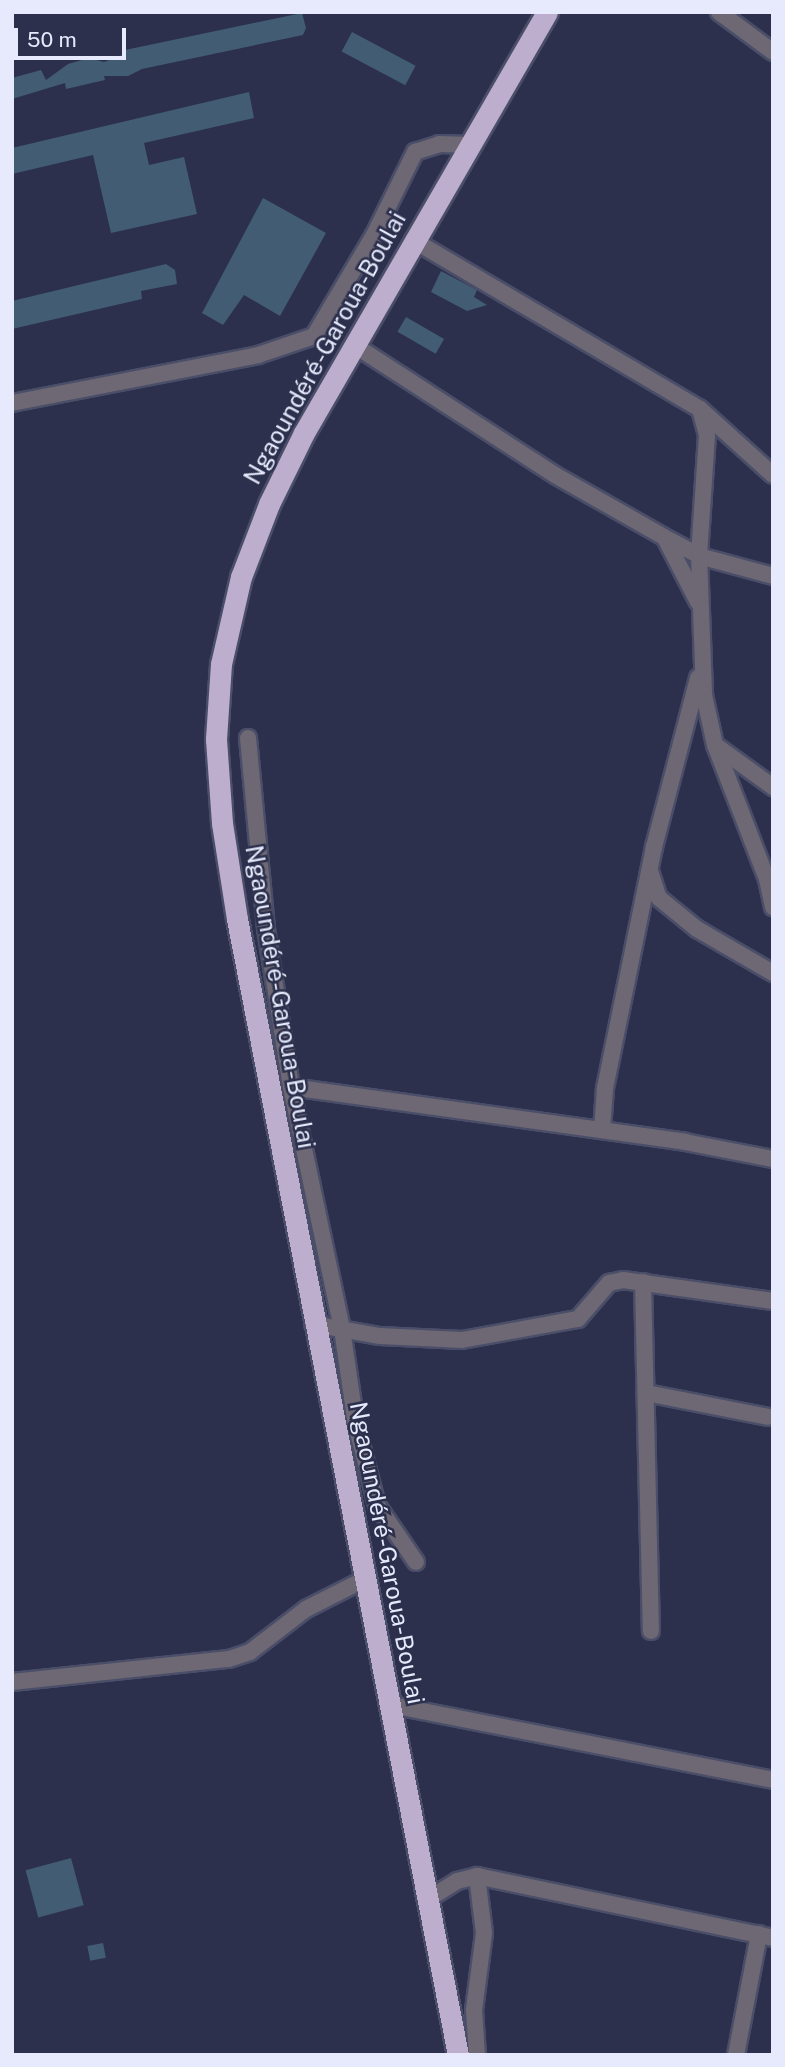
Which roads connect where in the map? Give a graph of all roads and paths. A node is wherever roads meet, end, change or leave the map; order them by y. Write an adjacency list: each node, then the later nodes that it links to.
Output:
1 (547, 12): 4 (highway, Ngaoundéré-Garoua-Boulai)
2 (719, 12): 3 (street)
3 (773, 52)
4 (471, 145): 5 (highway, Ngaoundéré-Garoua-Boulai); 7 (street)
5 (413, 240): 6 (highway, Ngaoundéré-Garoua-Boulai); 8 (street)
6 (354, 345): 10 (street); 25 (highway, Ngaoundéré-Garoua-Boulai)
7 (12, 403)
8 (700, 409): 9 (street); 11 (street)
9 (773, 475)
10 (664, 537): 11 (street); 13 (street)
11 (699, 556): 12 (street); 13 (street)
12 (773, 576)
13 (702, 611): 14 (street)
14 (704, 657): 16 (street); 18 (street)
15 (248, 738): 21 (street)
16 (715, 745): 17 (street); 19 (street)
17 (773, 787)
18 (649, 869): 20 (street); 22 (street)
19 (773, 906)
20 (773, 973)
21 (291, 1087): 22 (street); 23 (street)
22 (602, 1130): 24 (street)
23 (307, 1157): 25 (street); 29 (street)
24 (773, 1159)
25 (286, 1182): 28 (highway, Ngaoundéré-Garoua-Boulai)
26 (643, 1282): 27 (street); 29 (street); 30 (street)
27 (773, 1301)
28 (313, 1324): 29 (street); 33 (highway, Ngaoundéré-Garoua-Boulai)
29 (342, 1329): 32 (street)
30 (646, 1392): 31 (street); 34 (street)
31 (768, 1417)
32 (416, 1562)
33 (365, 1579): 35 (street); 36 (highway, Ngaoundéré-Garoua-Boulai)
34 (651, 1630)
35 (12, 1682)
36 (391, 1705): 37 (street); 39 (highway, Ngaoundéré-Garoua-Boulai)
37 (773, 1780)
38 (477, 1876): 39 (street); 40 (street); 42 (street)
39 (430, 1898): 41 (highway, Ngaoundéré-Garoua-Boulai)
40 (766, 1936): 43 (street)
41 (458, 2055)
42 (477, 2055)
43 (736, 2055)

